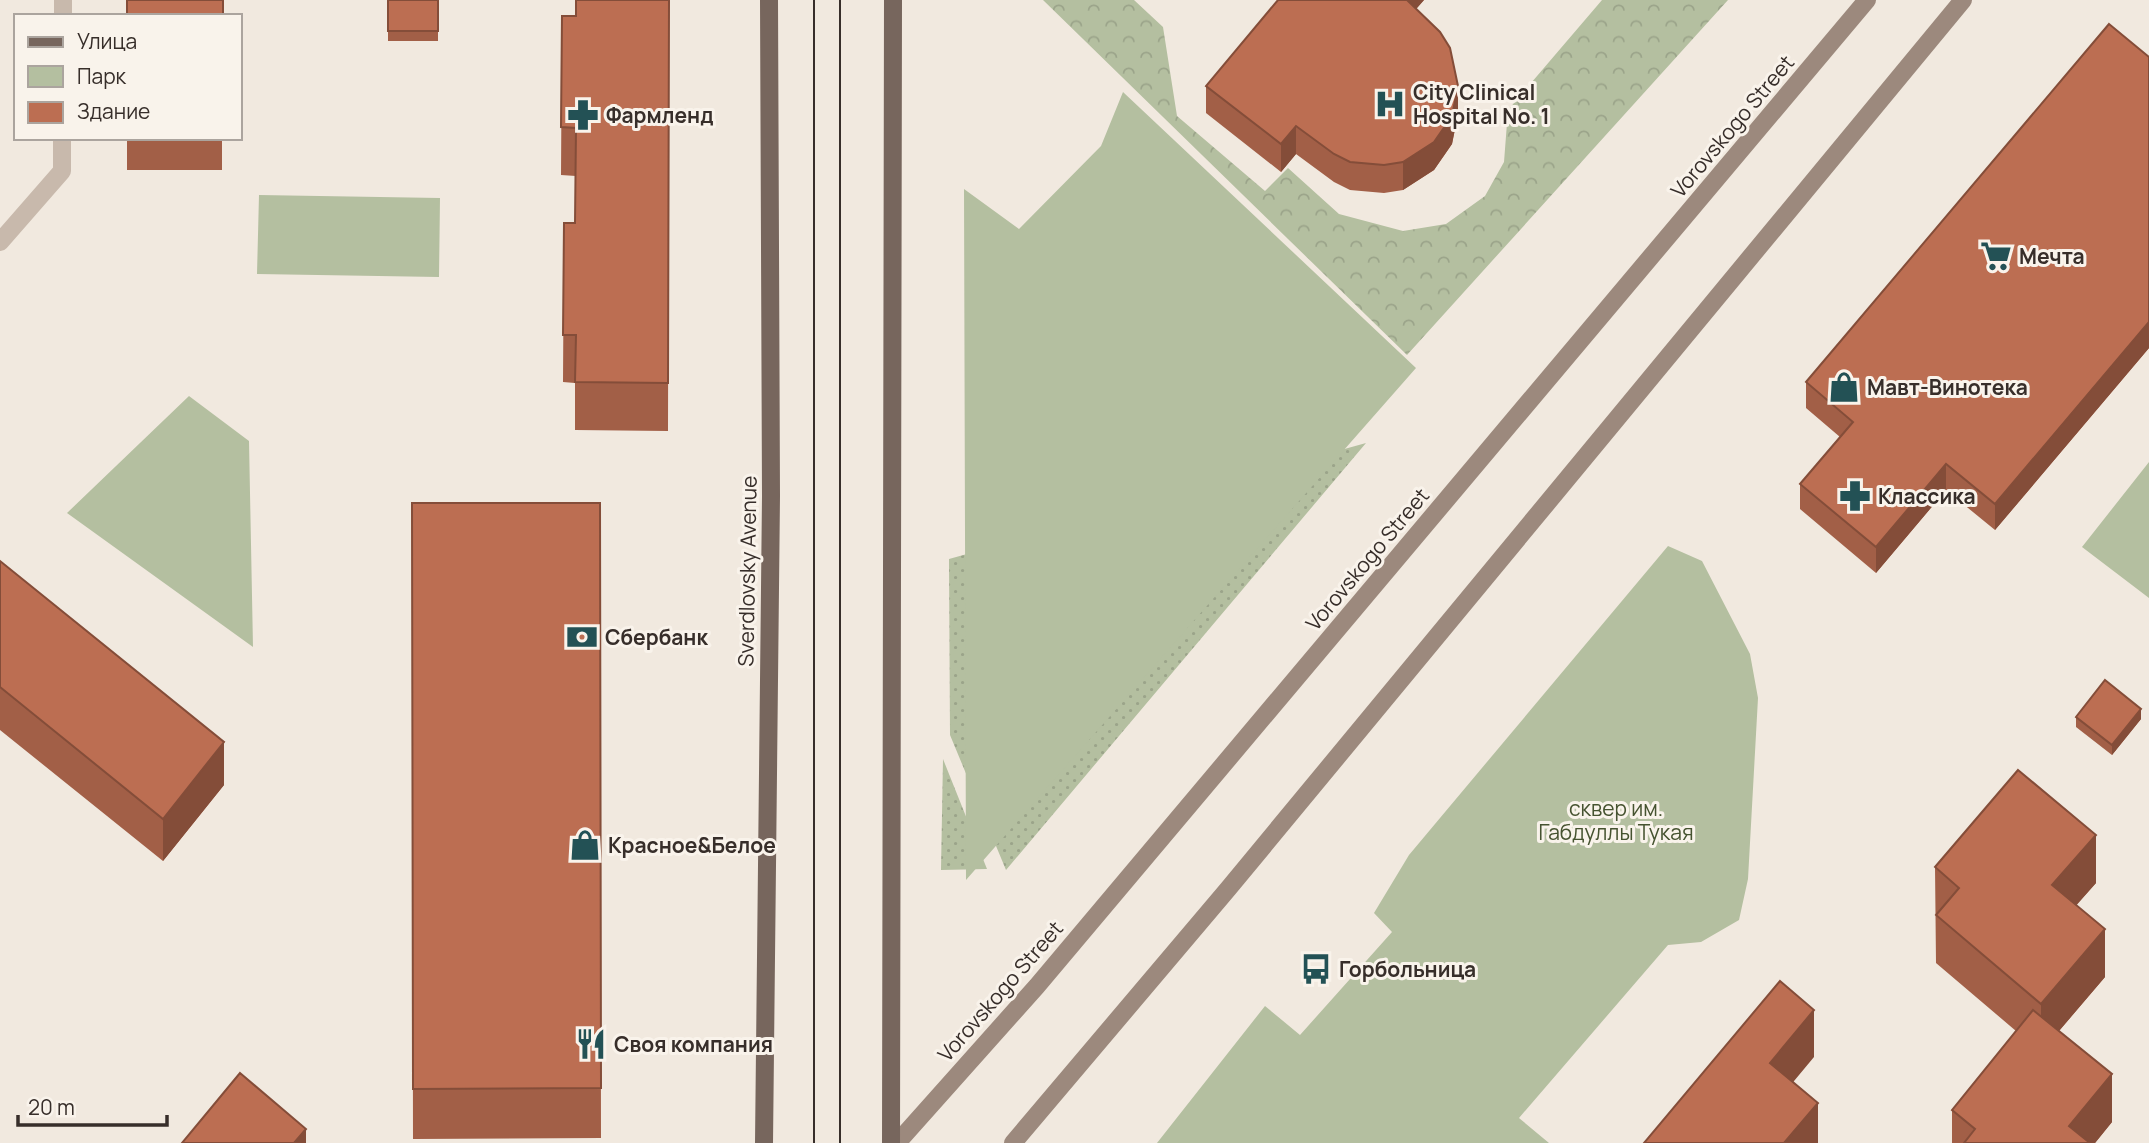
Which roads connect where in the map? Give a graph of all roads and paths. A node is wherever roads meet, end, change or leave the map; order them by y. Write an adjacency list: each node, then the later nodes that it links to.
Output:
1 (769, 0): 7 (main road, Sverdlovsky Avenue)
2 (893, 0): 8 (main road)
3 (1867, 0): 9 (main road, Vorovskogo Street)
4 (1963, 0): 10 (main road)
5 (62, 140): 6 (street)
6 (0, 242)
7 (764, 1143)
8 (891, 1143)
9 (897, 1143)
10 (1013, 1143)

